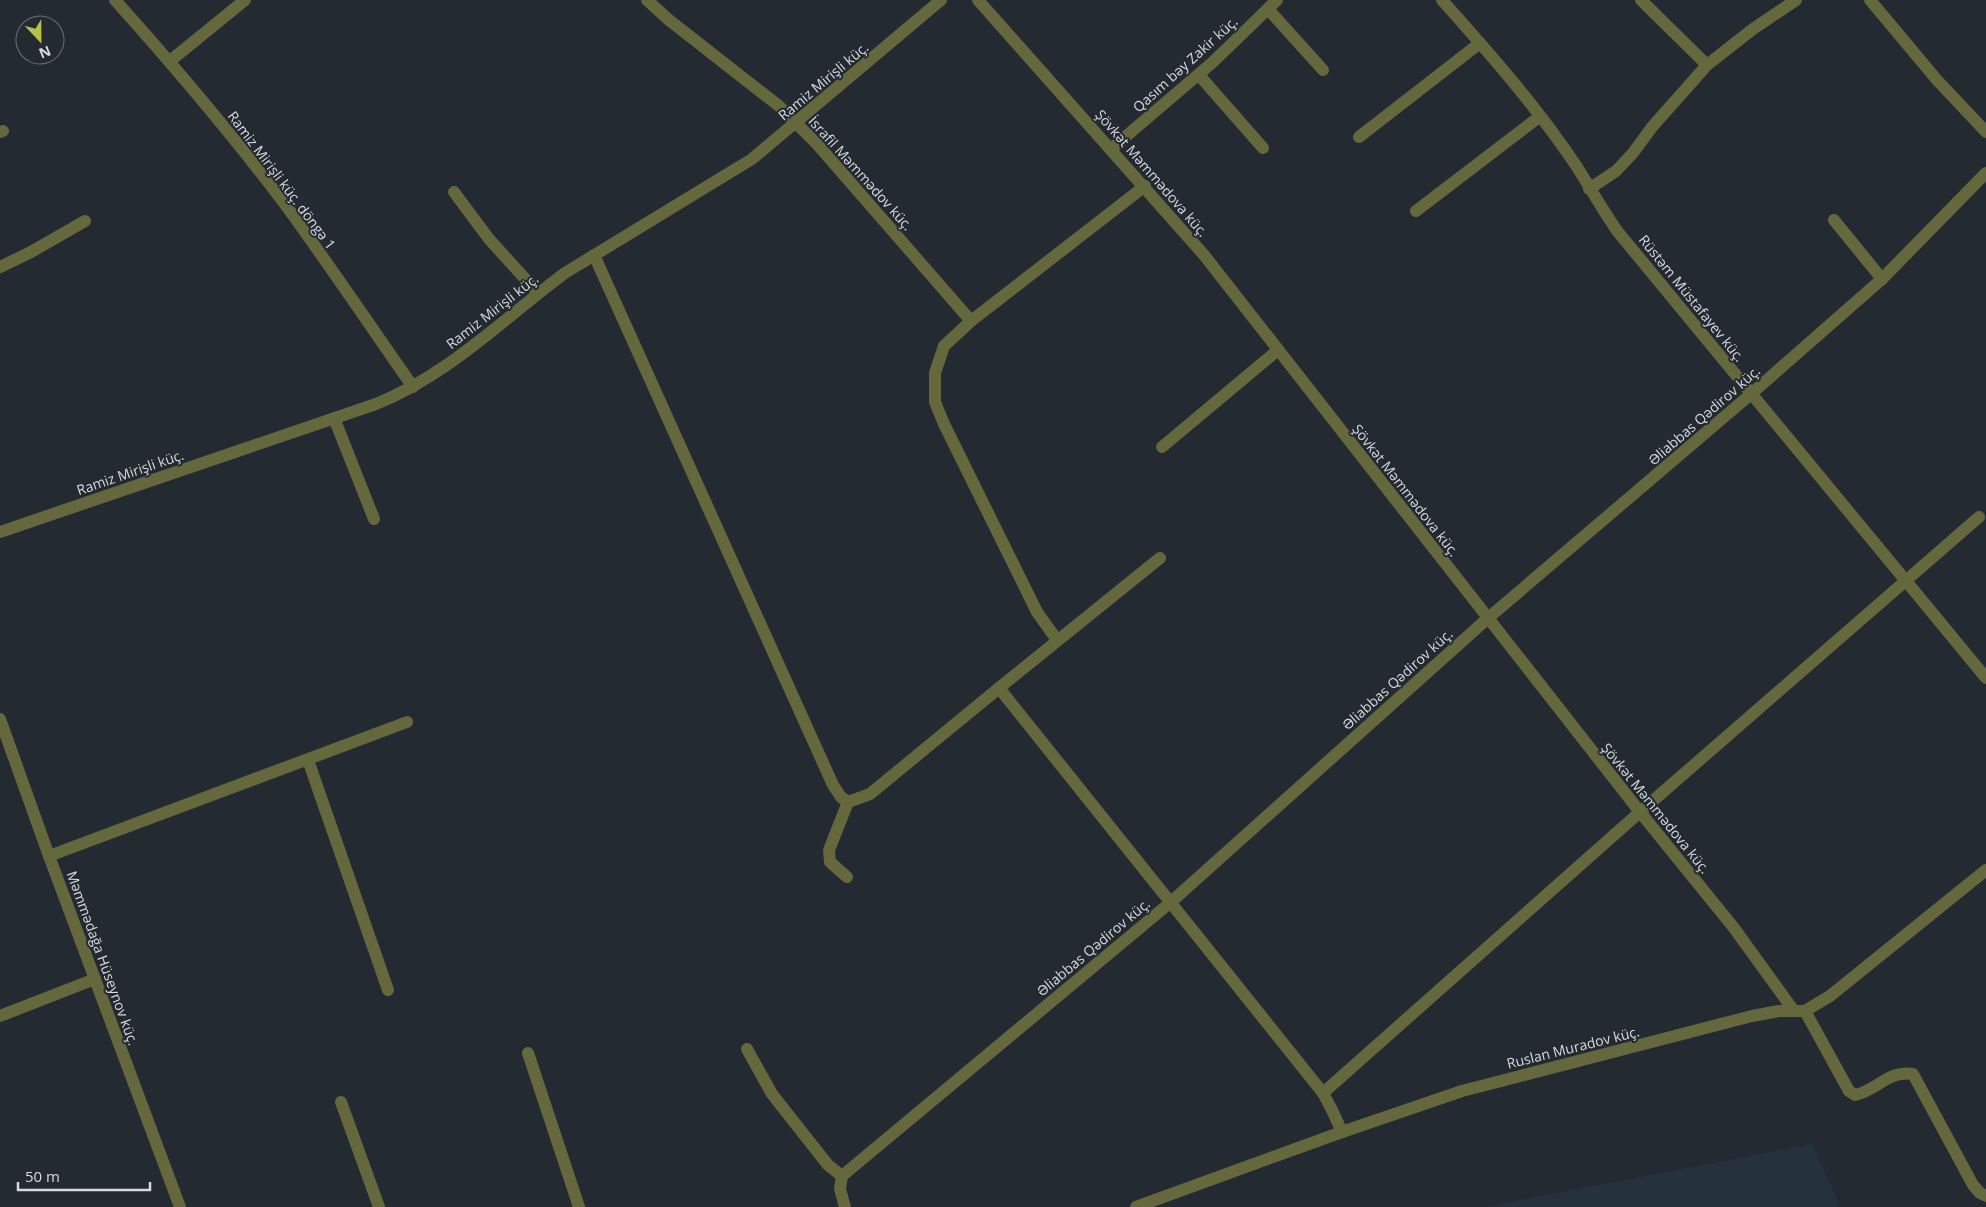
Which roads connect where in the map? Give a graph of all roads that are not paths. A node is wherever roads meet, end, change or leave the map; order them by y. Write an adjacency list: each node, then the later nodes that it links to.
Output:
1 (115, 0): 12 (street, Ramiz Mirişli küç. döngə 1)
2 (245, 0): 12 (street)
3 (647, 0): 17 (street, İsrafil Məmmədov küç.)
4 (941, 0): 17 (street, Ramiz Mirişli küç.)
5 (978, 0): 21 (street, Şövkət Məmmədova küç.)
6 (1442, 0): 11 (street, Rüstəm Müstafayev küç.)
7 (1641, 0): 13 (street)
8 (1796, 0): 13 (street)
9 (1870, 0): 18 (street)
10 (1272, 4): 14 (street); 15 (street, Qasım bəy Zakir küç.)
11 (1480, 42): 16 (street, Rüstəm Müstafayev küç.); 19 (street)
12 (170, 61): 35 (street, Ramiz Mirişli küç. döngə 1)
13 (1707, 64): 24 (street)
14 (1323, 70)
15 (1199, 74): 20 (street); 21 (street, Qasım bəy Zakir küç.)
16 (1539, 117): 24 (street, Rüstəm Müstafayev küç.); 26 (street)
17 (796, 123): 29 (street, Ramiz Mirişli küç.); 33 (street, İsrafil Məmmədov küç.)
18 (1986, 132)
19 (1359, 137)
20 (1263, 148)
21 (1111, 149): 23 (street, Şövkət Məmmədova küç.)
22 (1986, 173): 31 (street, Əliabbas Qədirov küç.)
23 (1145, 186): 33 (street); 34 (street, Şövkət Məmmədova küç.)
24 (1589, 189): 36 (street, Rüstəm Müstafayev küç.)
25 (454, 192): 32 (street)
26 (1416, 211)
27 (85, 220): 30 (street)
28 (1834, 220): 31 (street)
29 (594, 255): 32 (street, Ramiz Mirişli küç.); 51 (street)
30 (0, 267)
31 (1882, 279): 36 (street, Əliabbas Qədirov küç.)
32 (538, 293): 35 (street, Ramiz Mirişli küç.)
33 (971, 321): 45 (street)
34 (1278, 350): 38 (street); 44 (street, Şövkət Məmmədova küç.)
35 (413, 387): 37 (street, Ramiz Mirişli küç.)
36 (1752, 394): 43 (street, Rüstəm Müstafayev küç.); 44 (street, Əliabbas Qədirov küç.)
37 (334, 418): 40 (street); 41 (street, Ramiz Mirişli küç.)
38 (1162, 447)
39 (1979, 517): 43 (street)
40 (374, 519)
41 (0, 532)
42 (1160, 558): 45 (street)
43 (1905, 581): 46 (street, Rüstəm Müstafayev küç.); 52 (street)
44 (1487, 619): 52 (street, Şövkət Məmmədova küç.); 56 (street, Əliabbas Qədirov küç.)
45 (1057, 640): 47 (street)
46 (1986, 678)
47 (999, 688): 51 (street); 56 (street)
48 (0, 719): 53 (street, Məmmədağa Hüseynov küç.)
49 (407, 722): 50 (street)
50 (308, 760): 53 (street); 58 (street)
51 (848, 802): 55 (street)
52 (1640, 812): 59 (street, Şövkət Məmmədova küç.); 63 (street)
53 (49, 856): 57 (street, Məmmədağa Hüseynov küç.)
54 (1986, 870): 59 (street, Ruslan Muradov küç.)
55 (847, 877)
56 (1171, 902): 63 (street); 66 (street, Əliabbas Qədirov küç.)
57 (95, 978): 60 (street); 68 (street, Məmmədağa Hüseynov küç.)
58 (388, 990)
59 (1799, 1011): 65 (street, Ruslan Muradov küç.); 67 (street, Şövkət Məmmədova küç.)
60 (0, 1016)
61 (747, 1049): 66 (street)
62 (528, 1053): 70 (street)
63 (1322, 1094): 65 (street)
64 (341, 1102): 69 (street)
65 (1342, 1132): 72 (street, Ruslan Muradov küç.)
66 (842, 1176): 71 (street)
67 (1986, 1196)
68 (180, 1207)
69 (379, 1207)
70 (579, 1207)
71 (845, 1207)
72 (1136, 1207)

